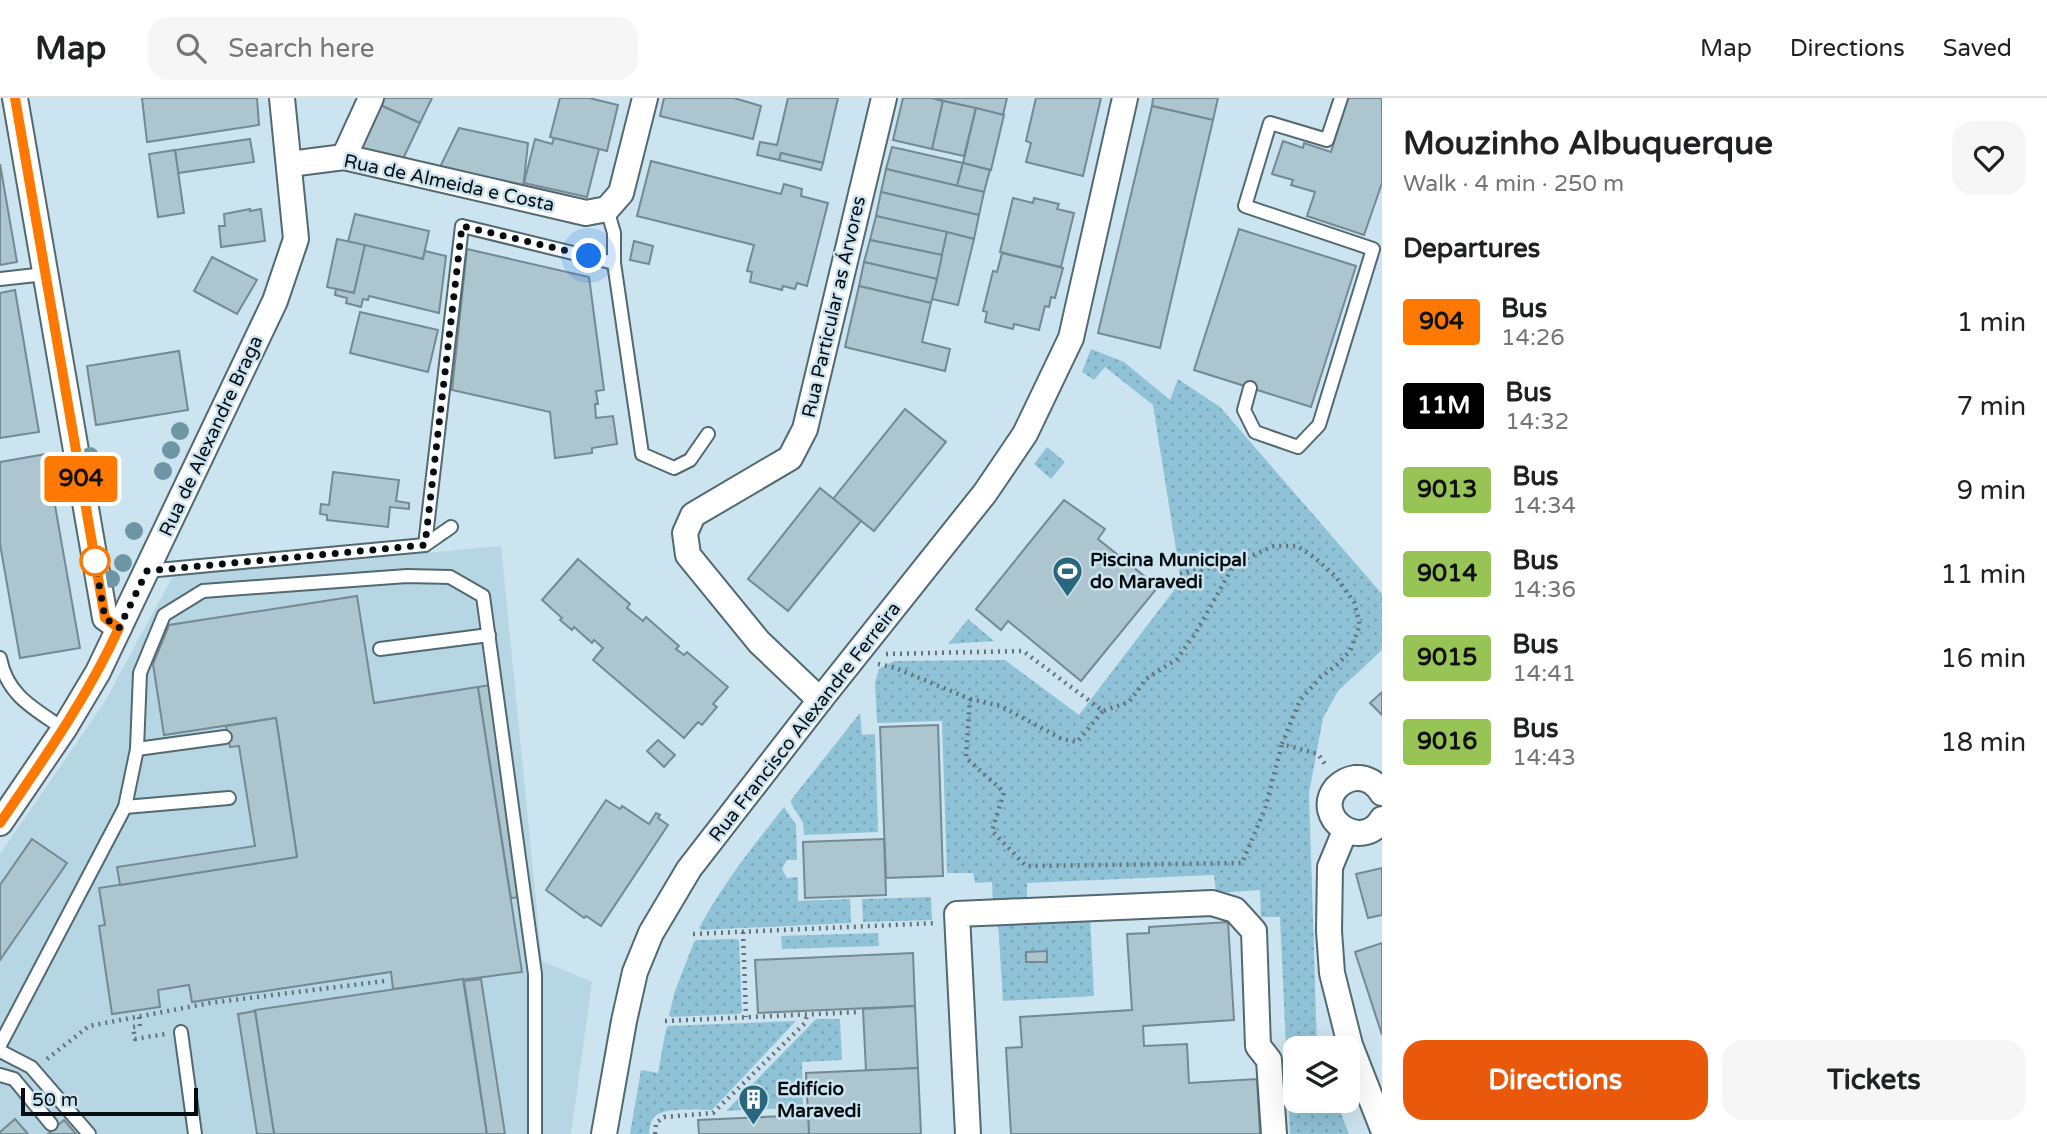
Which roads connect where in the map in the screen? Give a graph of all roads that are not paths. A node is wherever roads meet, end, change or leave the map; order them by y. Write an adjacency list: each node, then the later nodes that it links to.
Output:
1 (15, 98): 12 (street)
2 (282, 98): 9 (street, Rua de Alexandre Braga)
3 (372, 98): 8 (street)
4 (645, 98): 10 (street)
5 (884, 98): 23 (street, Rua Particular as Árvores)
6 (1125, 98): 23 (street, Rua Francisco Alexandre Ferreira)
7 (1341, 98): 14 (lane)
8 (345, 158): 9 (street, Rua de Almeida e Costa); 10 (street, Rua de Almeida e Costa)
9 (290, 164): 18 (street, Rua de Alexandre Braga)
10 (607, 209): 11 (lane)
11 (614, 262): 15 (lane); 17 (lane)
12 (45, 274): 13 (lane); 19 (street)
13 (0, 279)
14 (1250, 388)
15 (708, 435)
16 (451, 527): 17 (lane)
17 (425, 545): 18 (lane)
18 (147, 571): 19 (street, Rua de Alexandre Braga)
19 (119, 628): 24 (street, Rua de Alexandre Braga)
20 (489, 635): 21 (lane); 26 (lane); 41 (lane)
21 (380, 649)
22 (0, 658): 24 (lane)
23 (820, 700): 42 (street, Rua Francisco Alexandre Ferreira)
24 (64, 729): 31 (street, Rua de Alexandre Braga)
25 (225, 737): 26 (lane)
26 (137, 749): 29 (lane)
27 (1382, 793): 32 (street)
28 (229, 798): 29 (lane)
29 (125, 807): 34 (lane)
30 (1382, 819): 32 (street)
31 (0, 823)
32 (1345, 831): 38 (street)
33 (180, 1031): 40 (lane)
34 (0, 1045)
35 (0, 1051): 39 (lane)
36 (0, 1075): 37 (lane)
37 (51, 1124)
38 (1382, 1127)
39 (89, 1134)
40 (195, 1134)
41 (535, 1134)
42 (604, 1134)
43 (968, 1134): 44 (street)
44 (1274, 1134)

